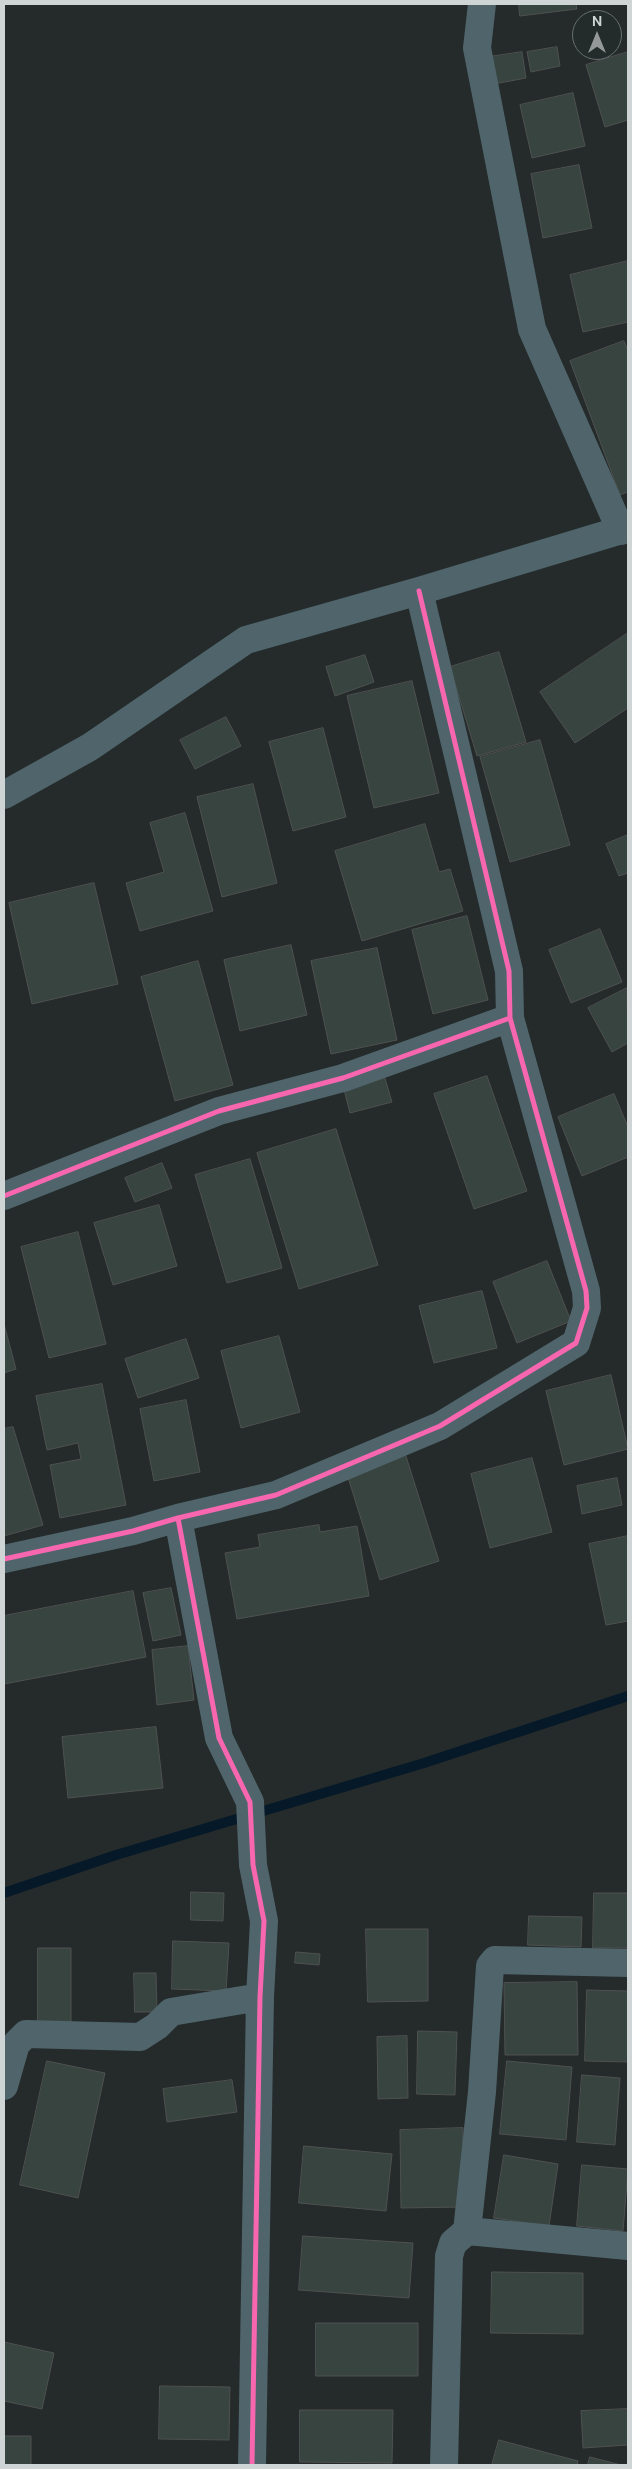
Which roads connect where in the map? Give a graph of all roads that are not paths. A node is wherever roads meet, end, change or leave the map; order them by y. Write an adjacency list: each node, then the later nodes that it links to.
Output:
1 (482, 4): 2 (street)
2 (624, 529): 3 (street)
3 (419, 592): 4 (street); 5 (street)
4 (4, 795)
5 (510, 1018): 6 (street); 7 (street)
6 (4, 1196)
7 (178, 1518): 8 (street); 10 (street)
8 (4, 1559)
9 (628, 1963): 12 (street)
10 (260, 1997): 11 (street); 14 (street)
11 (4, 2086)
12 (468, 2231): 13 (street); 15 (street)
13 (628, 2246)
14 (252, 2465)
15 (444, 2465)

